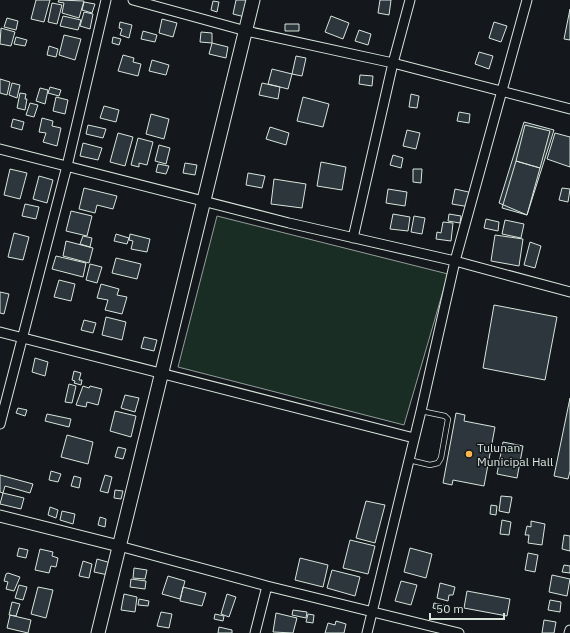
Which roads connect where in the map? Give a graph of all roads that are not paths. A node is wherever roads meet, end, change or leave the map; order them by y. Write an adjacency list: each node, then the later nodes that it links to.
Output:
1 (106, 0): 11 (street)
2 (133, 0): 6 (street)
3 (253, 0): 6 (main road)
4 (410, 0): 7 (street)
5 (527, 0): 8 (street)
6 (246, 30): 7 (street); 12 (main road)
7 (392, 63): 8 (street); 13 (street)
8 (501, 91): 9 (street); 14 (street)
9 (570, 109)
10 (0, 149): 11 (street)
11 (67, 166): 12 (street); 17 (street)
12 (204, 200): 13 (street); 18 (main road)
13 (353, 238): 14 (street)
14 (455, 261): 15 (street); 19 (street)
15 (570, 292)
16 (0, 332): 17 (street)
17 (22, 338): 18 (street); 20 (street)
18 (161, 374): 21 (street); 24 (main road)
19 (421, 411): 21 (street); 22 (lane)
20 (0, 424)
21 (414, 438): 22 (street)
22 (409, 460): 26 (street)
23 (0, 516): 24 (street)
24 (119, 546): 25 (street); 28 (main road)
25 (267, 586): 26 (street); 29 (street)
26 (371, 611): 30 (street); 31 (street)
27 (570, 630): 32 (street)
28 (98, 633)
29 (255, 633)
30 (367, 633)
31 (459, 633)
32 (569, 633)

